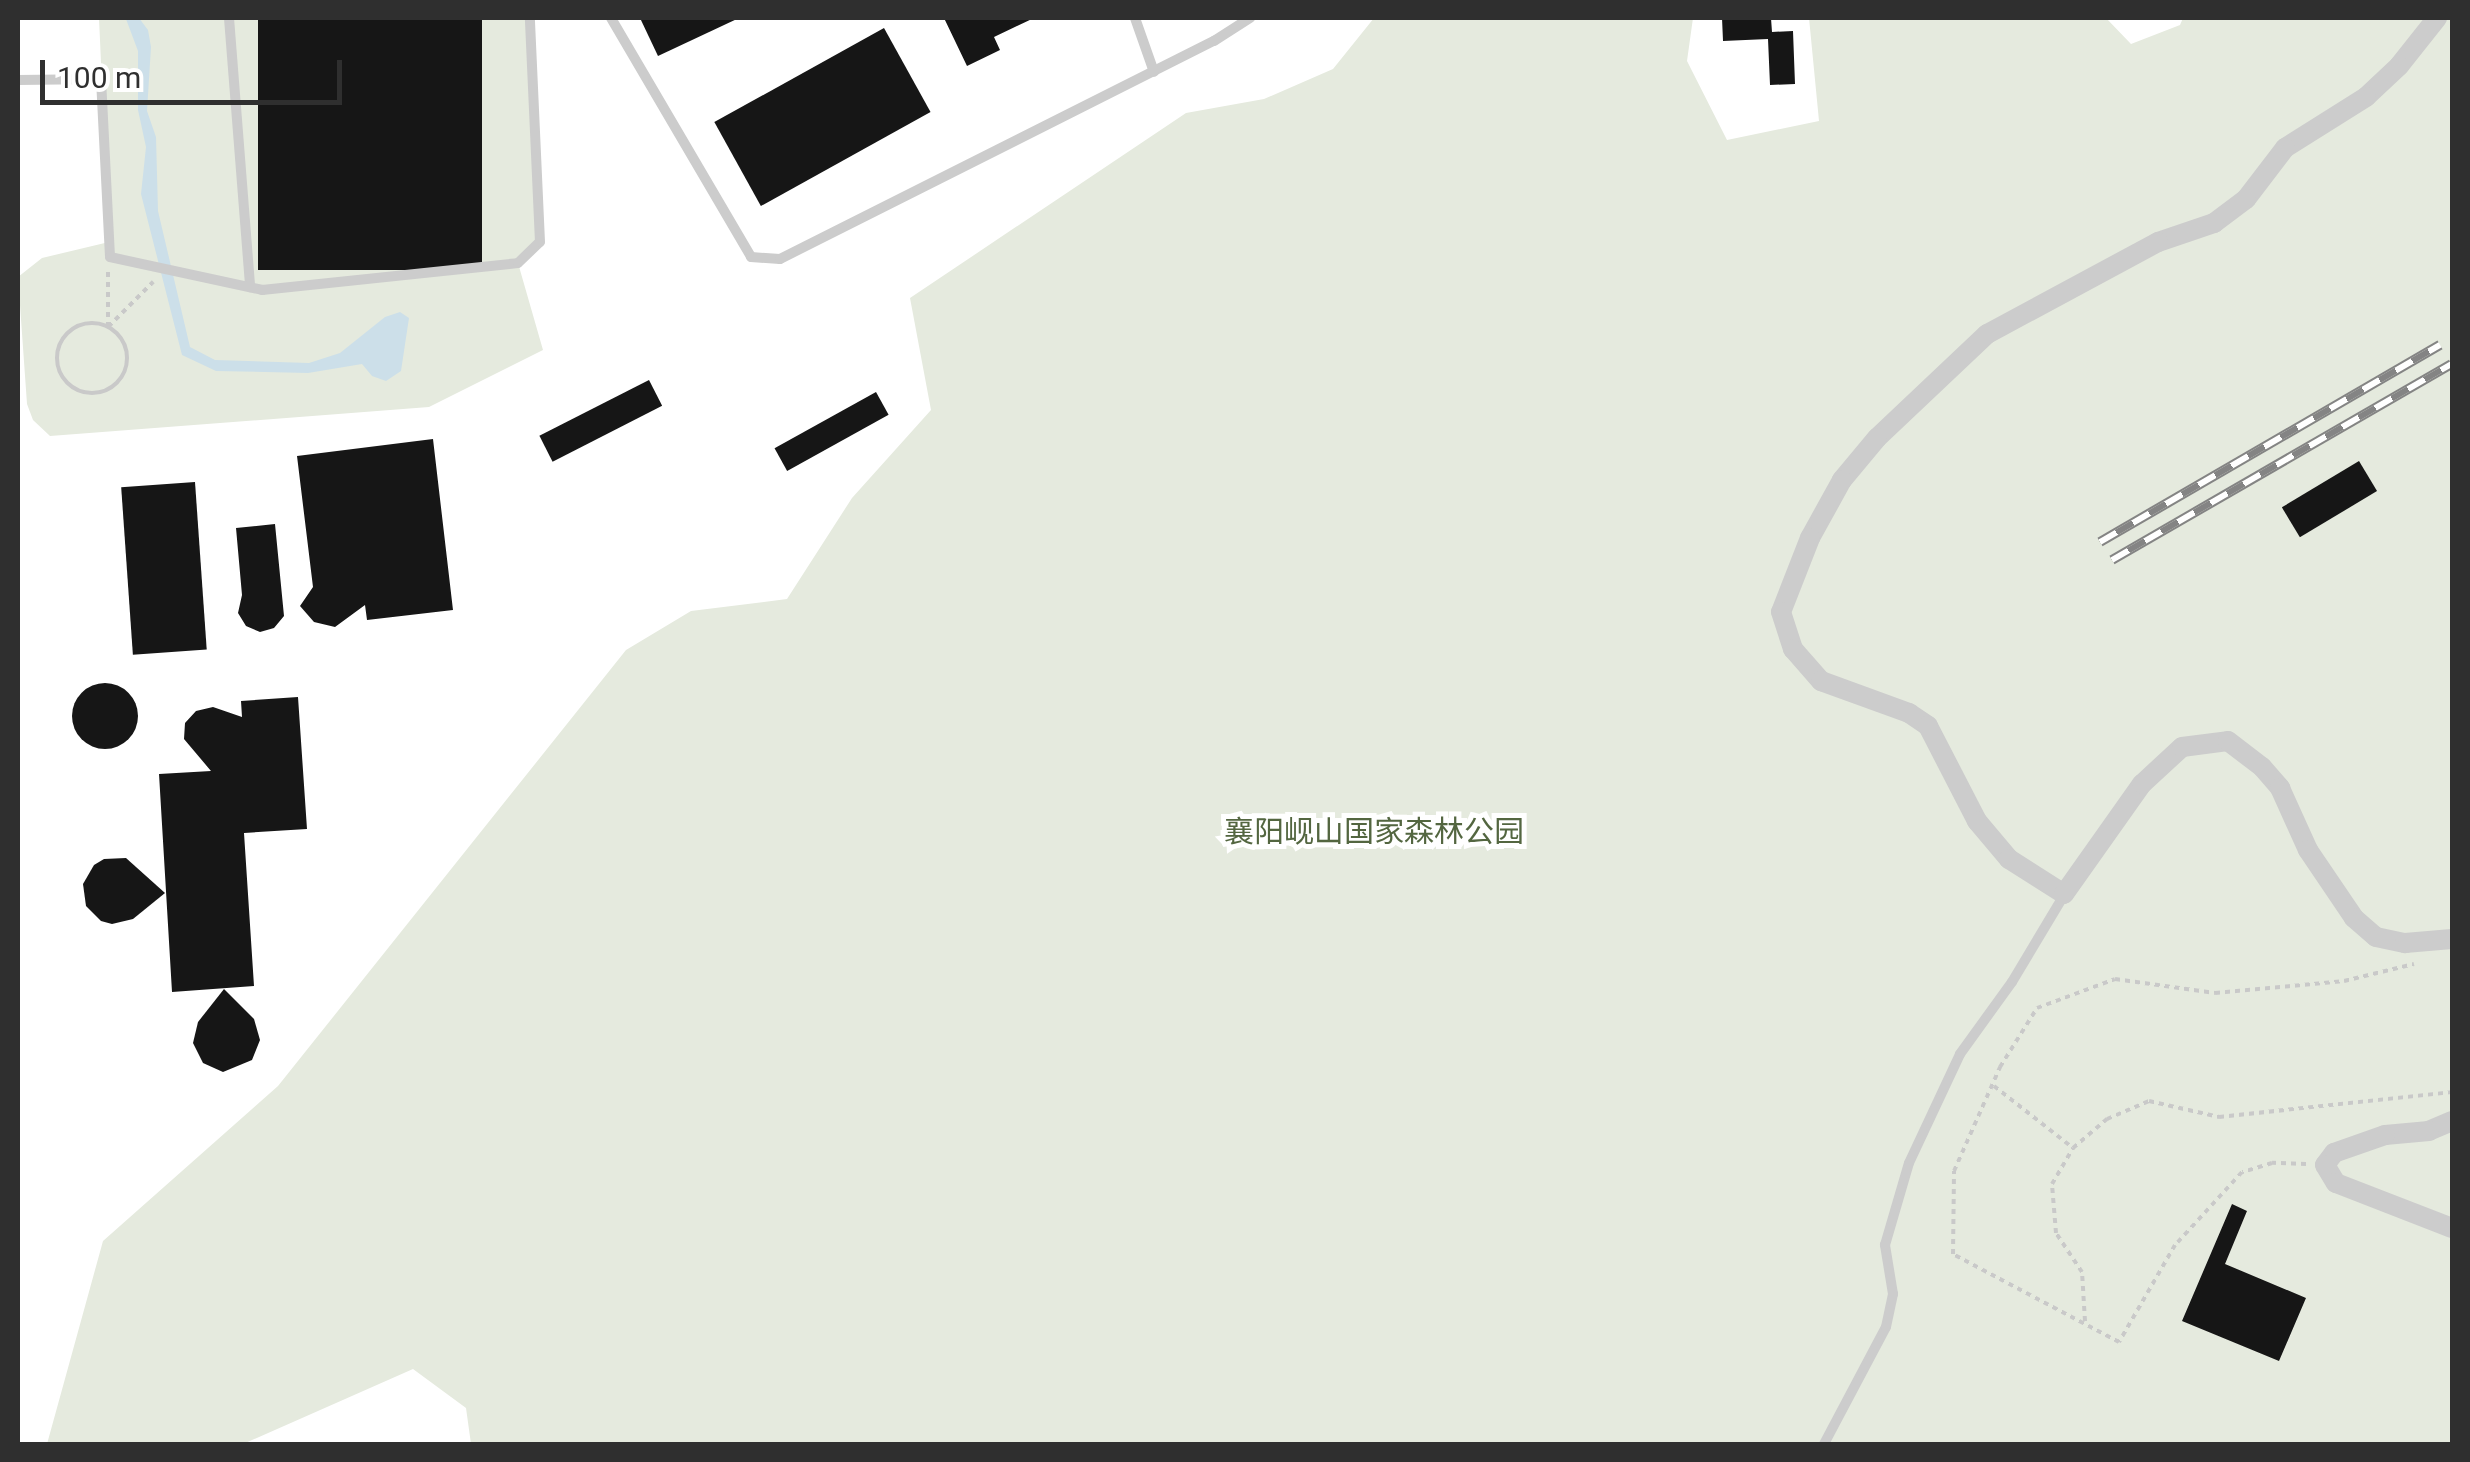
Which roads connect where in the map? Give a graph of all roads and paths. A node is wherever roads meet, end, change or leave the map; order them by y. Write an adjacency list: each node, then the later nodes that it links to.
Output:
1 (229, 18): 11 (lane)
2 (530, 18): 11 (lane)
3 (611, 18): 7 (lane)
4 (1135, 18): 7 (lane)
5 (1250, 18): 7 (lane)
6 (2438, 18): 13 (street)
7 (1154, 72)
8 (18, 80): 9 (lane)
9 (110, 257): 10 (lane); 12 (path)
10 (169, 270): 11 (lane); 12 (path)
11 (250, 287)
12 (108, 327): 12 (path)
13 (2064, 894): 14 (street); 23 (lane)
14 (2452, 939)
15 (2416, 963): 16 (path)
16 (1992, 1084): 19 (path); 22 (path)
17 (2452, 1092): 19 (path)
18 (2452, 1121): 20 (street)
19 (2073, 1148): 22 (path)
20 (2325, 1165): 21 (street); 22 (path)
21 (2452, 1228)
22 (2085, 1321)
23 (1824, 1444)

